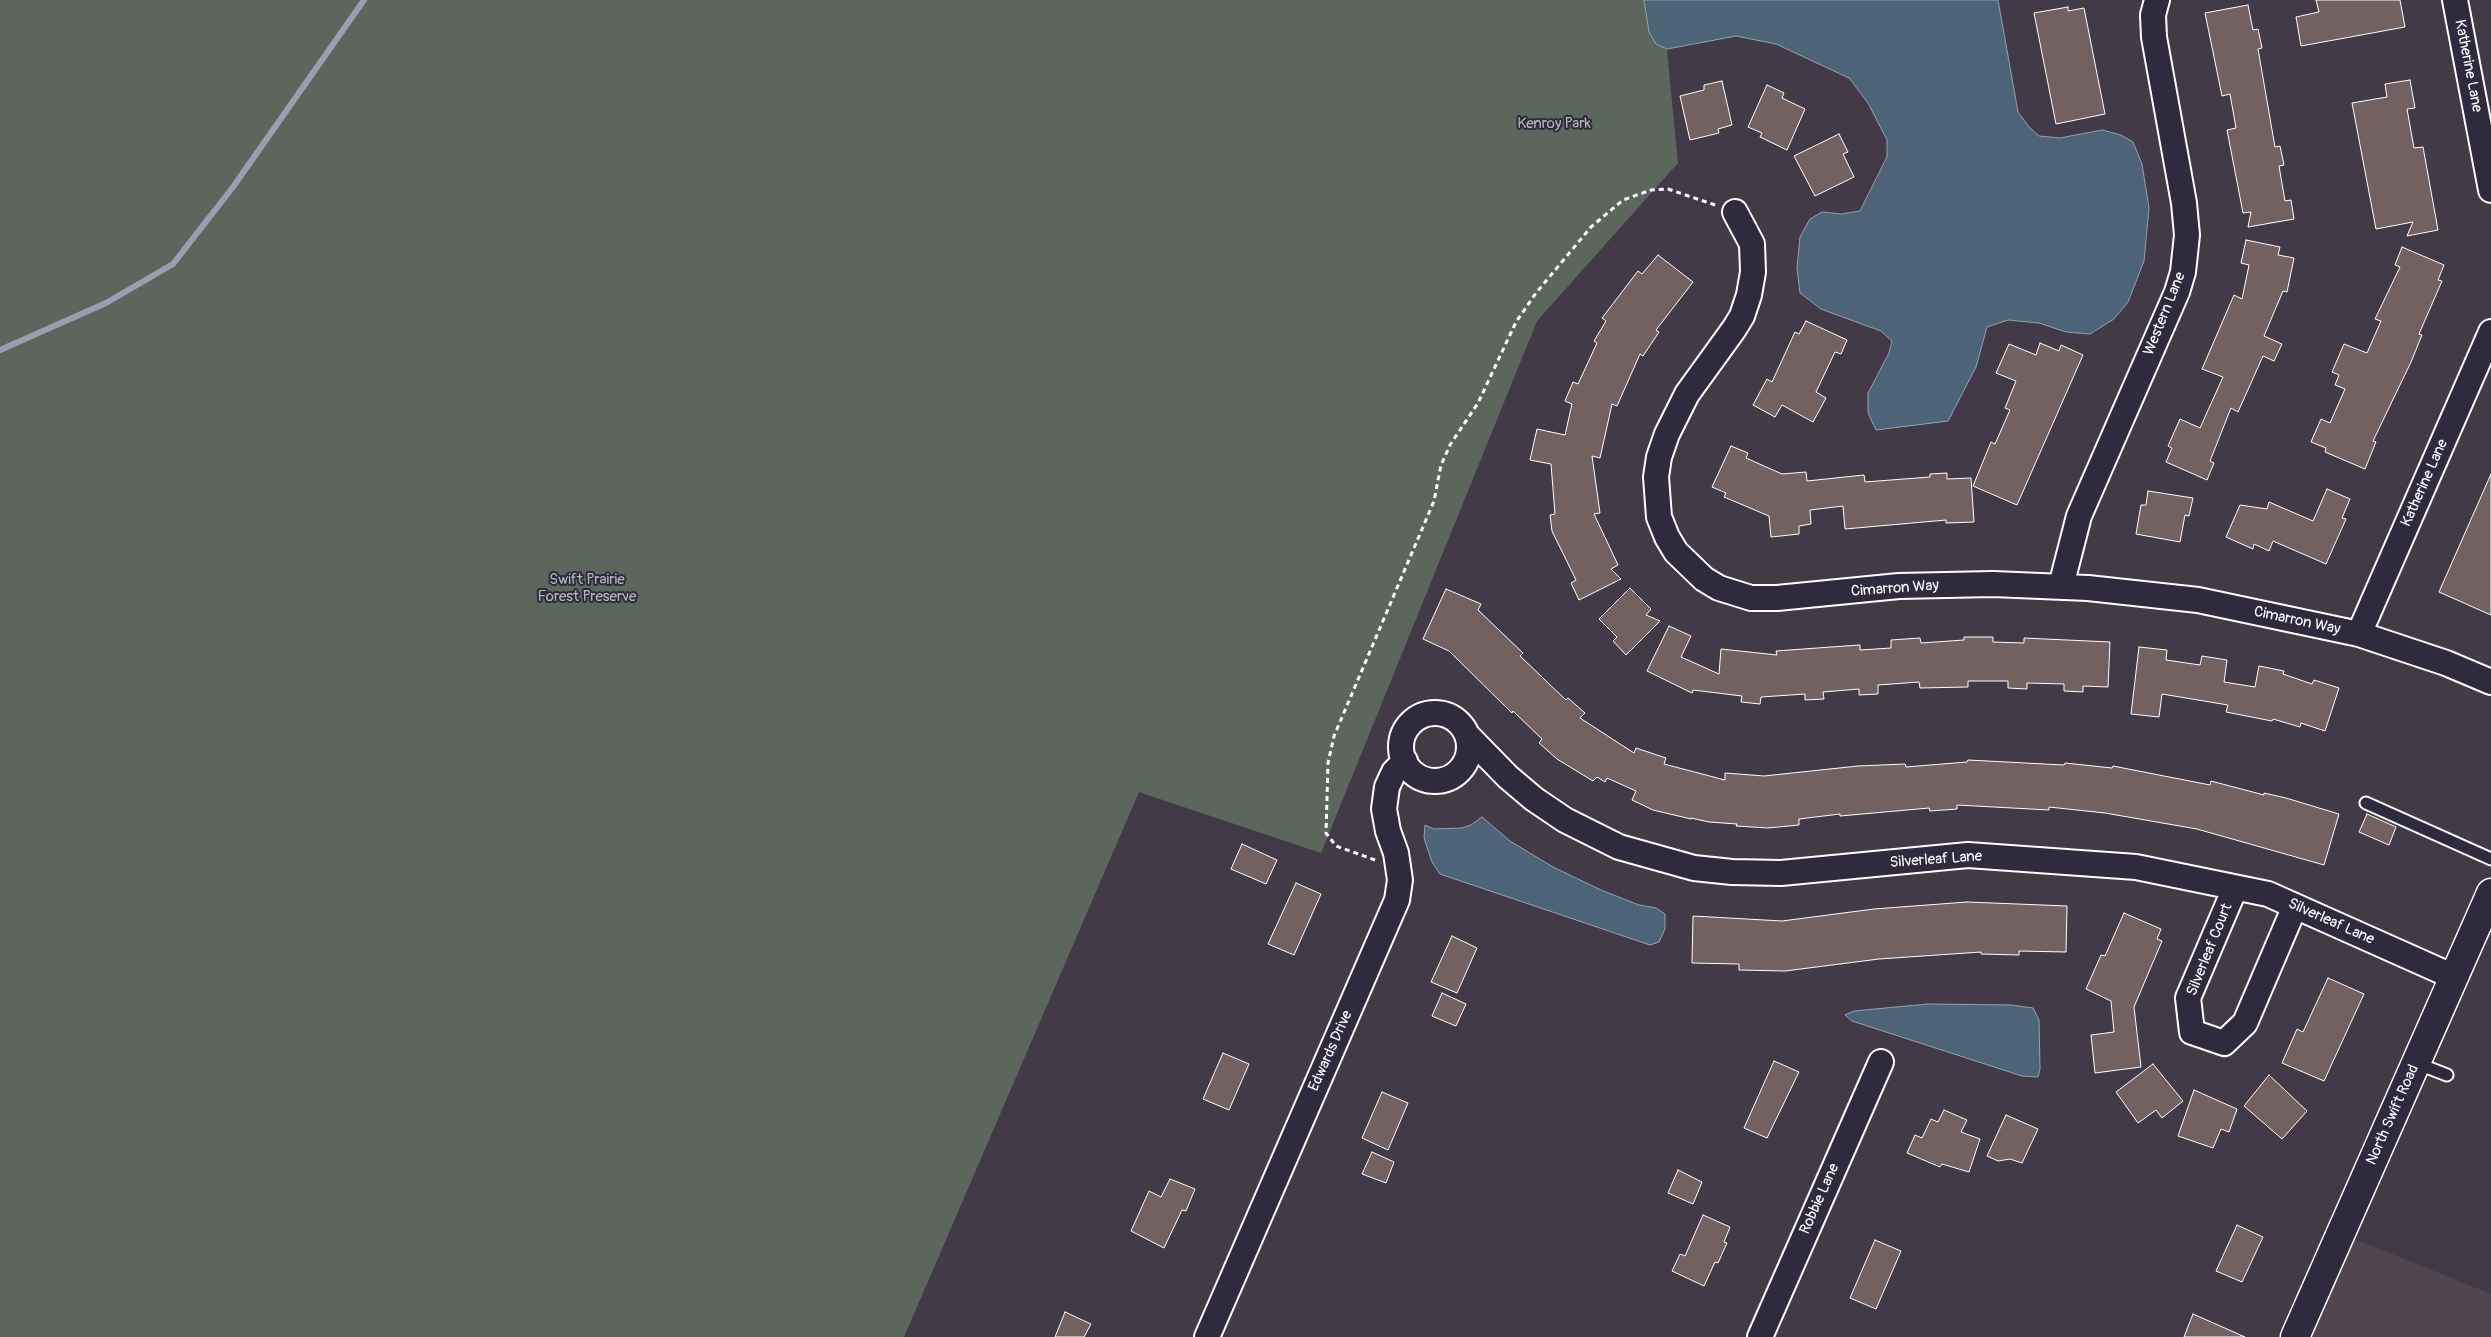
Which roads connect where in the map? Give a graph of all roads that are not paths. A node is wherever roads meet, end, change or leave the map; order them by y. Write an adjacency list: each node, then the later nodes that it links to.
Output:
1 (2157, 0): 7 (street, Western Lane)
2 (2455, 0): 3 (street, Katherine Lane)
3 (2488, 152): 4 (street, Katherine Lane)
4 (2491, 190)
5 (1735, 212): 7 (street, Cimarron Way)
6 (2491, 332): 8 (street, Katherine Lane)
7 (2061, 586): 8 (street, Cimarron Way)
8 (2359, 634): 9 (street, Cimarron Way)
9 (2491, 682)
10 (1468, 736): 11 (street); 11 (street, Silverleaf Lane); 14 (street, Silverleaf Lane)
11 (1405, 761): 21 (street, Edwards Drive)
12 (2366, 803): 13 (lane)
13 (2491, 859)
14 (2235, 888): 16 (street, Silverleaf Lane); 16 (street, Silverleaf Court)
15 (2491, 893): 17 (street, North Swift Road)
16 (2295, 906): 17 (street, Silverleaf Lane)
17 (2454, 977): 19 (street, North Swift Road)
18 (1880, 1062): 22 (street, Robbie Lane)
19 (2416, 1063): 20 (lane); 23 (street, North Swift Road)
20 (2447, 1075)
21 (1207, 1337)
22 (1760, 1337)
23 (2295, 1337)

